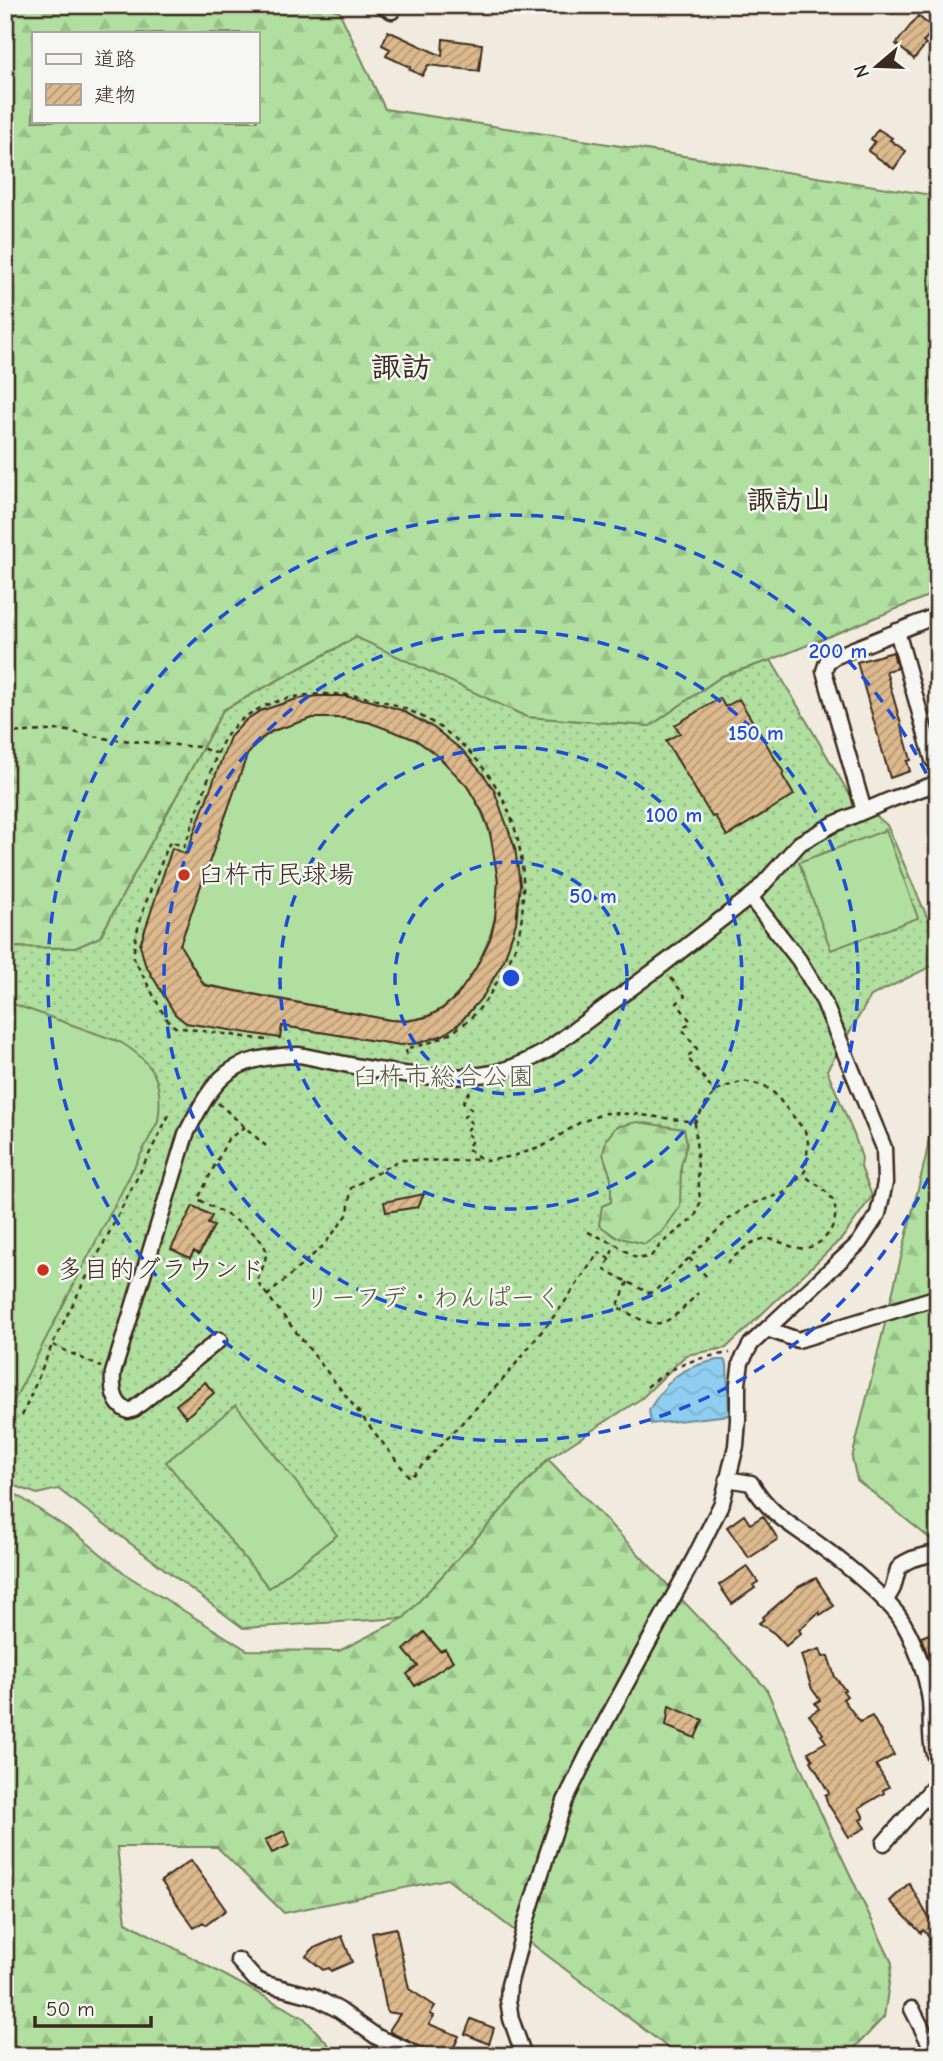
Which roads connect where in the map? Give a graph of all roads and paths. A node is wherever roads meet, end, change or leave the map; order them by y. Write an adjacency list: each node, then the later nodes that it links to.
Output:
1 (938, 615): 2 (street)
2 (897, 631): 5 (street); 7 (street)
3 (5, 733): 4 (path)
4 (216, 753): 10 (path); 11 (path)
5 (933, 760)
6 (938, 783): 7 (street)
7 (864, 811): 8 (street)
8 (750, 897): 14 (street); 31 (street)
9 (671, 978): 13 (path)
10 (265, 1040)
11 (407, 1060)
12 (470, 1084): 19 (path)
13 (715, 1092): 16 (path); 20 (path)
14 (205, 1097): 17 (path); 35 (street)
15 (169, 1115): 33 (path)
16 (695, 1122): 19 (path); 22 (path)
17 (245, 1127): 18 (path); 29 (path)
18 (266, 1146)
19 (480, 1158): 29 (path)
20 (803, 1174): 23 (path); 25 (path)
21 (588, 1232): 22 (path)
22 (615, 1244): 24 (path)
23 (690, 1258): 26 (path); 27 (path)
24 (610, 1259): 27 (path); 29 (path)
25 (727, 1263)
26 (707, 1277)
27 (628, 1282): 28 (path)
28 (698, 1293)
29 (267, 1296)
30 (938, 1297): 31 (street)
31 (768, 1329): 38 (street)
32 (219, 1340): 35 (street)
33 (52, 1345): 35 (path); 37 (path)
34 (734, 1353): 36 (path)
35 (113, 1373)
36 (647, 1387)
37 (22, 1416)
38 (727, 1479): 40 (street); 47 (street)
39 (938, 1552): 40 (street)
40 (885, 1602): 41 (street)
41 (938, 1764)
42 (938, 1782): 43 (street)
43 (884, 1843)
44 (238, 1960): 46 (street)
45 (912, 2009): 48 (street)
46 (420, 2056)
47 (524, 2056)
48 (936, 2056)

